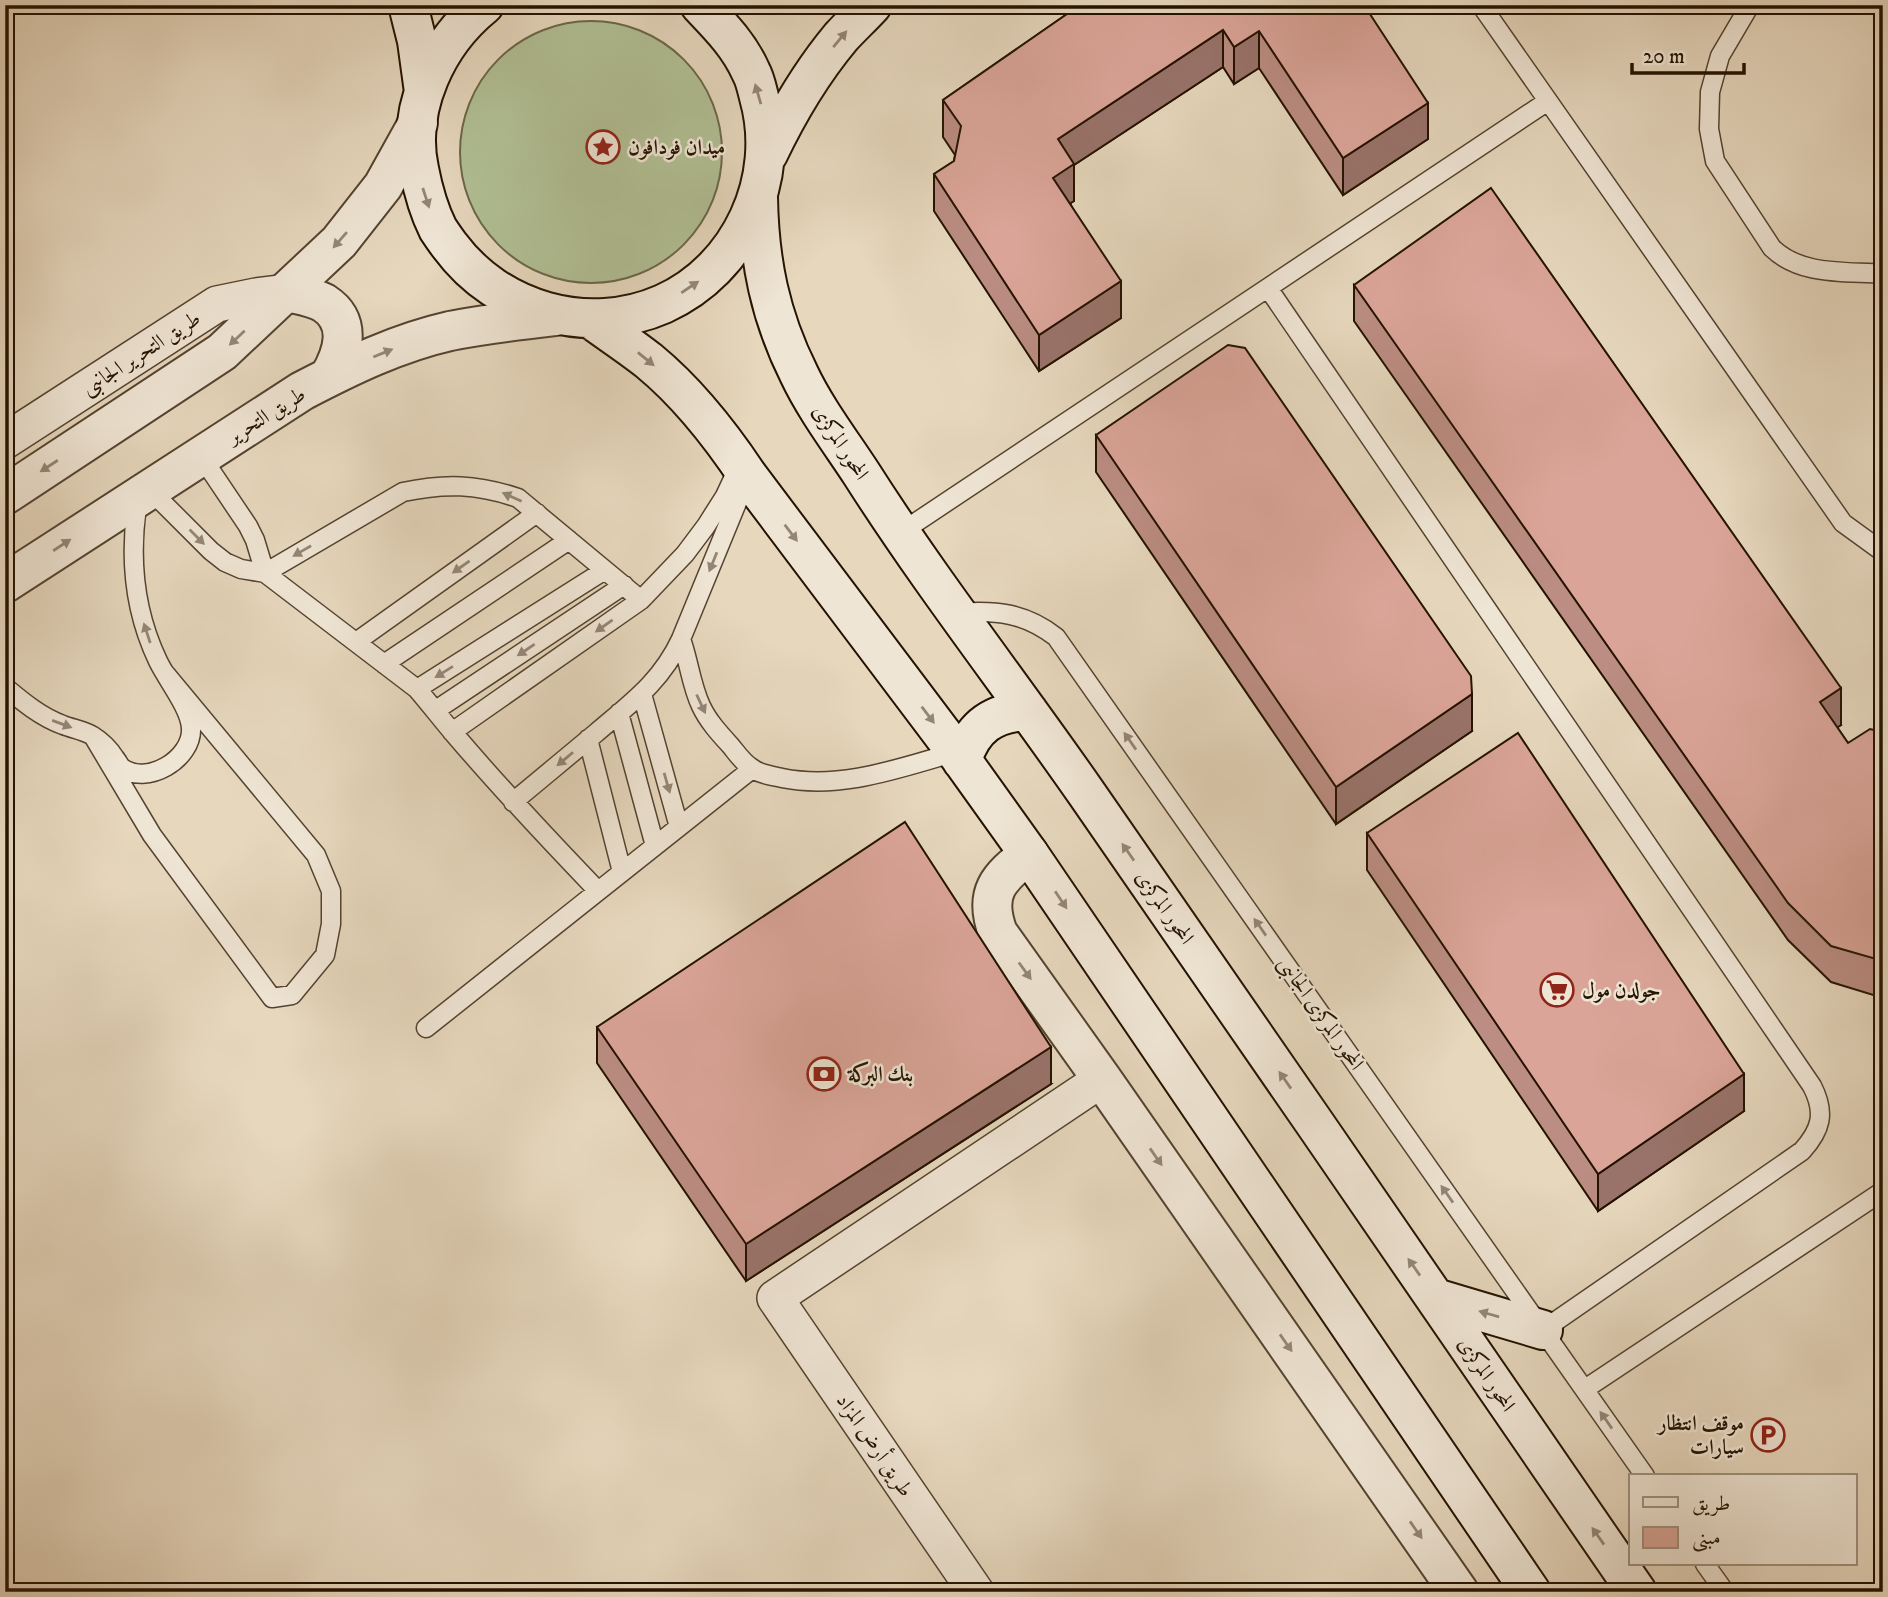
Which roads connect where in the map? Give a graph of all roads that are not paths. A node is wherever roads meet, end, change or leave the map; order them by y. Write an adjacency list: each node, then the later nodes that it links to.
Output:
1 (408, 5): 8 (main road)
2 (484, 5): 8 (main road)
3 (700, 5): 9 (main road, one-way to 3)
4 (872, 5): 9 (main road, one-way to 4)
5 (1481, 5): 7 (lane)
6 (1750, 5): 11 (lane)
7 (1548, 101): 12 (lane); 24 (lane)
8 (421, 107): 13 (main road, one-way to 13); 14 (main road, one-way to 14)
9 (766, 160): 10 (main road)
10 (758, 197): 14 (main road, one-way to 10); 22 (main road, المحور المركزى)
11 (1883, 274)
12 (1268, 288): 22 (lane); 56 (lane)
13 (287, 292): 15 (main road); 16 (street, طريق التحرير الجانبى); 20 (main road, one-way to 20)
14 (574, 317): 15 (main road, طريق التحرير, one-way to 14); 18 (main road, one-way to 18)
15 (329, 377): 17 (main road, طريق التحرير)
16 (5, 441)
17 (201, 456): 19 (main road, طريق التحرير); 26 (lane)
18 (744, 470): 29 (lane); 31 (lane, one-way to 31); 44 (main road, one-way to 44)
19 (144, 493): 26 (lane, one-way to 26); 27 (main road, طريق التحرير, one-way to 19); 34 (lane, one-way to 19)
20 (5, 495)
21 (537, 513): 23 (lane); 26 (lane, one-way to 26); 32 (lane, one-way to 32)
22 (900, 533): 30 (main road, المحور المركزى)
23 (569, 540): 25 (lane); 33 (lane)
24 (1883, 552)
25 (605, 570): 28 (lane); 36 (lane, one-way to 36)
26 (265, 573): 32 (lane)
27 (5, 583)
28 (624, 585): 29 (lane); 38 (lane, one-way to 38)
29 (641, 600): 41 (lane, one-way to 41)
30 (957, 612): 39 (main road, المحور المركزى); 56 (lane, المحور المركزى الجانبى, one-way to 30)
31 (681, 639): 37 (lane); 45 (lane, one-way to 45)
32 (356, 642): 33 (lane)
33 (384, 664): 36 (lane)
34 (163, 672): 42 (lane); 42 (lane)
35 (5, 687): 42 (lane, one-way to 42)
36 (417, 689): 38 (lane)
37 (642, 694): 40 (lane); 47 (lane, one-way to 47)
38 (436, 710): 41 (lane)
39 (1028, 711): 44 (main road); 55 (main road, المحور المركزى, one-way to 39)
40 (619, 713): 43 (lane); 48 (lane)
41 (452, 732): 46 (lane)
42 (93, 736)
43 (588, 739): 46 (lane, one-way to 46); 50 (lane)
44 (959, 757): 45 (lane); 49 (main road)
45 (752, 769): 47 (lane)
46 (513, 802): 51 (lane)
47 (679, 827): 48 (lane)
48 (655, 846): 50 (lane)
49 (1029, 853): 53 (main road, one-way to 53); 62 (main road, one-way to 62)
50 (622, 872): 51 (lane)
51 (598, 891): 52 (lane)
52 (426, 1028)
53 (1102, 1079): 60 (street, طريق أرض المزاد); 61 (main road, one-way to 61)
54 (1883, 1191): 57 (lane)
55 (1435, 1298): 56 (main road, one-way to 55); 63 (main road, المحور المركزى, one-way to 55)
56 (1543, 1330): 57 (lane, المحور المركزى الجانبى)
57 (1585, 1389): 58 (lane, المحور المركزى الجانبى, one-way to 57)
58 (1644, 1474)
59 (1706, 1566): 64 (lane)
60 (976, 1592)
61 (1459, 1592)
62 (1531, 1592)
63 (1637, 1592)
64 (1725, 1592)

